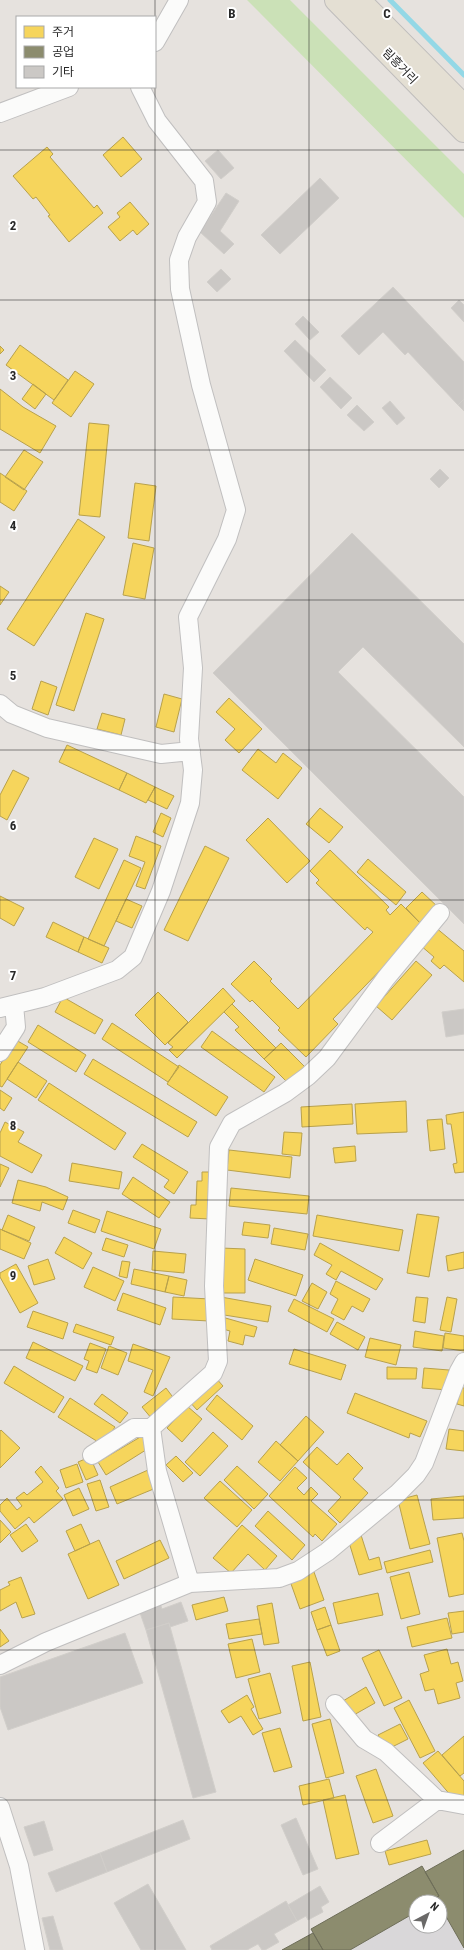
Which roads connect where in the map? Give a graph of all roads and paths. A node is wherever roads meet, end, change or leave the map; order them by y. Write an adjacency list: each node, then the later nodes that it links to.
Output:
1 (179, 0): 4 (street)
2 (336, 0): 9 (main road, 림흥거리)
3 (359, 0): 7 (main road, 림흥거리)
4 (156, 40)
5 (66, 88): 8 (street)
6 (140, 88): 11 (street)
7 (464, 106)
8 (0, 113)
9 (464, 131)
10 (0, 704): 11 (street)
11 (191, 751): 13 (street)
12 (440, 913): 16 (street)
13 (7, 1006): 14 (street)
14 (0, 1052)
15 (464, 1362): 18 (street)
16 (151, 1428): 17 (street); 18 (street)
17 (92, 1455)
18 (190, 1583): 19 (street)
19 (0, 1665)
20 (335, 1704): 21 (street)
21 (437, 1800): 22 (street); 24 (street)
22 (464, 1805)
23 (0, 1807): 25 (street)
24 (380, 1843)
25 (35, 1950)

